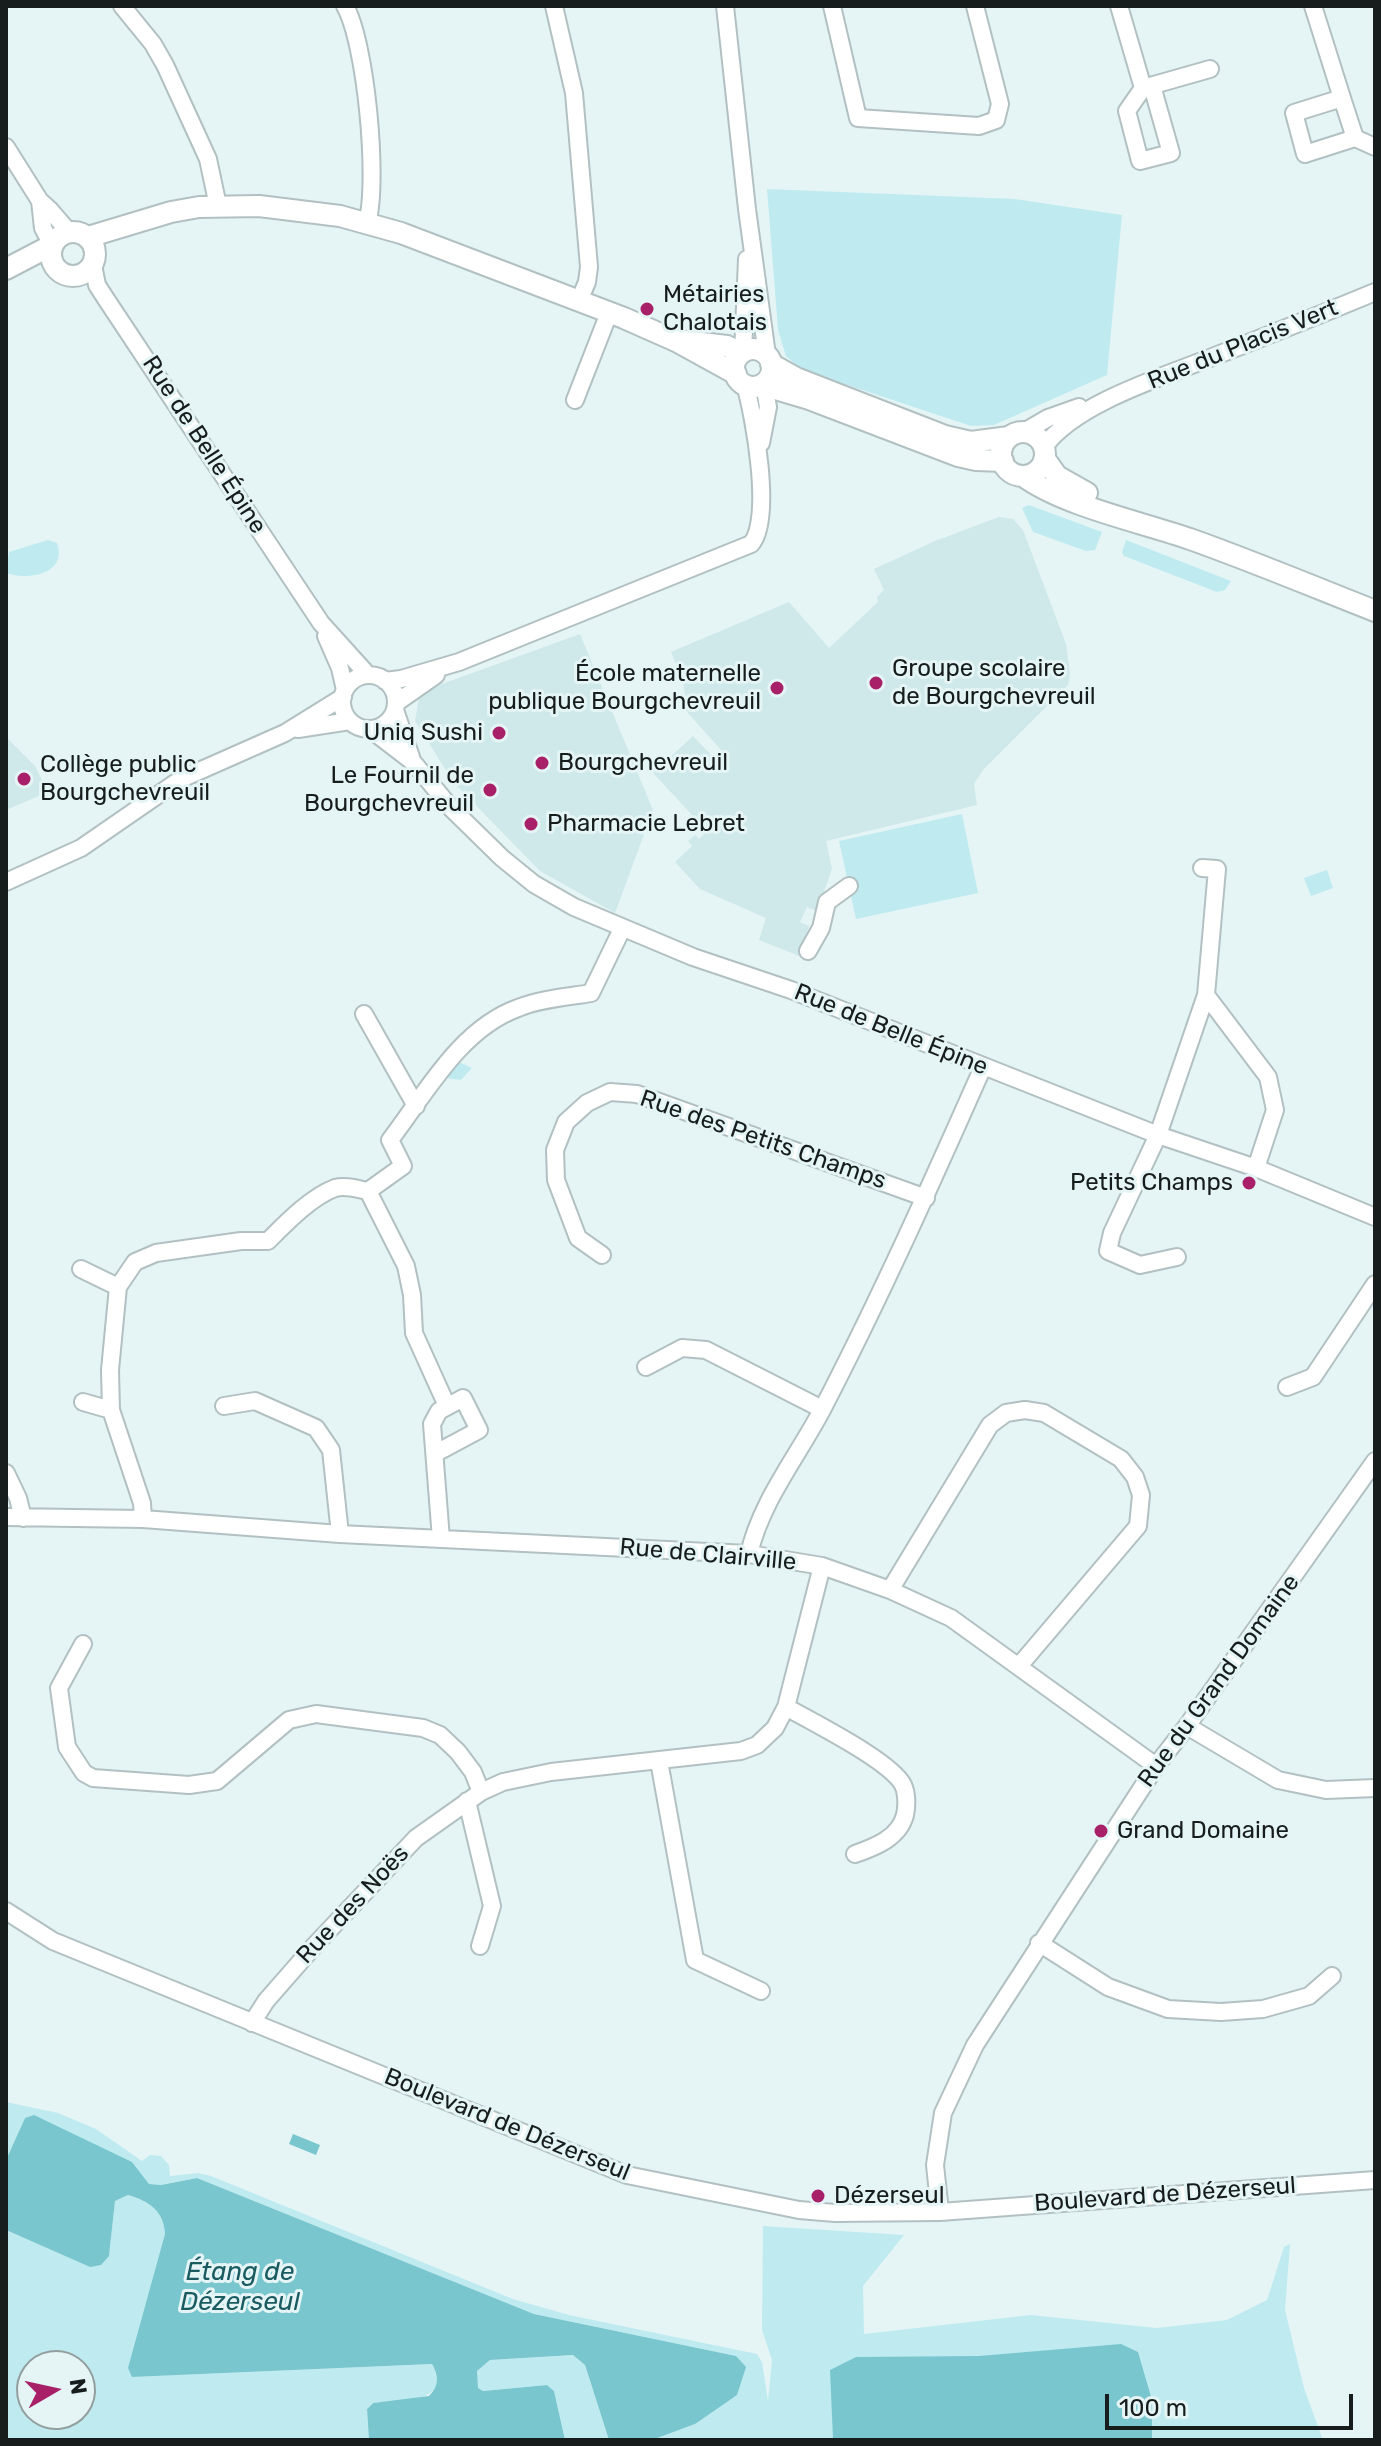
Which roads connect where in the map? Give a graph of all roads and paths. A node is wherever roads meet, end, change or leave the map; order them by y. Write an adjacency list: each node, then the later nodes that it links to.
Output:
1 (122, 6): 15 (street)
2 (345, 6): 18 (street)
3 (554, 6): 25 (street)
4 (725, 6): 16 (street)
5 (832, 6): 6 (street)
6 (975, 6)
7 (1119, 6): 9 (street)
8 (1313, 6): 10 (street)
9 (1210, 69)
10 (1342, 98): 11 (street); 11 (street)
11 (1355, 138): 13 (street)
12 (6, 147): 14 (street)
13 (1375, 147)
14 (40, 201): 19 (street); 20 (street)
15 (218, 206): 17 (main road); 18 (main road)
16 (747, 209): 28 (street); 29 (street)
17 (142, 222): 19 (main road); 21 (main road)
18 (367, 223): 25 (main road)
19 (78, 234): 20 (main road); 21 (main road)
20 (52, 245): 22 (main road); 23 (main road)
21 (94, 261): 22 (main road); 38 (street, Rue de Belle Épine)
22 (55, 266): 23 (main road)
23 (6, 271)
24 (1375, 292): 30 (street, Rue du Placis Vert)
25 (579, 301): 26 (main road)
26 (609, 313): 27 (main road); 31 (street)
27 (676, 341): 28 (main road); 29 (main road)
28 (742, 353): 29 (main road)
29 (758, 374): 32 (main road); 34 (main road); 39 (street)
30 (1111, 398): 32 (street, Rue du Placis Vert); 33 (street, Rue du Placis Vert)
31 (575, 400)
32 (1017, 434): 33 (main road); 34 (main road)
33 (1044, 453): 35 (main road); 36 (main road)
34 (1003, 461): 35 (main road)
35 (1023, 476): 36 (main road)
36 (1192, 540): 37 (main road)
37 (1375, 611)
38 (321, 623): 40 (street, Rue de Belle Épine); 42 (street, Rue de Belle Épine)
39 (459, 662): 41 (street); 43 (street)
40 (368, 675): 41 (street); 42 (street)
41 (385, 681): 43 (street)
42 (344, 694): 44 (street); 46 (street)
43 (395, 707): 45 (street); 47 (street, Rue de Belle Épine)
44 (350, 721): 45 (street); 46 (street)
45 (370, 729): 47 (street, Rue de Belle Épine)
46 (285, 733): 49 (street)
47 (413, 762): 51 (street, Rue de Belle Épine)
48 (1202, 868): 53 (street)
49 (6, 882)
50 (849, 886): 52 (street)
51 (622, 929): 55 (street, Rue de Belle Épine); 56 (street)
52 (808, 951)
53 (1206, 995): 57 (street); 58 (street)
54 (364, 1014): 56 (street)
55 (983, 1067): 57 (street, Rue de Belle Épine); 60 (street)
56 (416, 1106): 59 (street)
57 (1158, 1135): 58 (street, Rue de Belle Épine); 63 (street)
58 (1256, 1168): 61 (street, Rue de Belle Épine)
59 (368, 1191): 66 (street); 71 (street)
60 (926, 1198): 62 (street, Rue des Petits Champs); 72 (street)
61 (1375, 1217)
62 (602, 1255)
63 (1177, 1257)
64 (81, 1269): 66 (street)
65 (1375, 1284): 68 (street)
66 (118, 1287): 73 (street)
67 (646, 1367): 72 (street)
68 (1287, 1387)
69 (83, 1402): 73 (street)
70 (224, 1406): 80 (street)
71 (447, 1406): 74 (street); 74 (street)
72 (822, 1409): 82 (street)
73 (111, 1410): 79 (street)
74 (436, 1453): 81 (street)
75 (1375, 1461): 88 (street, Rue du Grand Domaine)
76 (6, 1473): 78 (street)
77 (6, 1517): 78 (street, Rue de Clairville)
78 (23, 1518): 79 (street, Rue de Clairville)
79 (143, 1519): 80 (street, Rue de Clairville)
80 (340, 1534): 81 (street, Rue de Clairville)
81 (441, 1539): 82 (street, Rue de Clairville)
82 (749, 1554): 83 (street, Rue de Clairville)
83 (822, 1566): 84 (street, Rue de Clairville); 87 (street, Rue des Noës)
84 (890, 1590): 86 (street, Rue de Clairville); 86 (street)
85 (83, 1644): 92 (street)
86 (1019, 1666): 90 (street, Rue de Clairville)
87 (786, 1707): 89 (street, Rue des Noës); 93 (street)
88 (1187, 1726): 90 (street, Rue du Grand Domaine); 91 (street)
89 (659, 1761): 92 (street, Rue des Noës); 98 (street)
90 (1156, 1766): 95 (street, Rue du Grand Domaine)
91 (1375, 1788)
92 (474, 1796): 96 (street); 99 (street, Rue des Noës)
93 (855, 1854)
94 (6, 1911): 99 (street, Boulevard de Dézerseul)
95 (1039, 1943): 97 (street); 101 (street, Rue du Grand Domaine)
96 (480, 1946)
97 (1332, 1976)
98 (761, 1991)
99 (252, 2023): 101 (street, Boulevard de Dézerseul)
100 (1375, 2180): 101 (street, Boulevard de Dézerseul)
101 (940, 2212)

